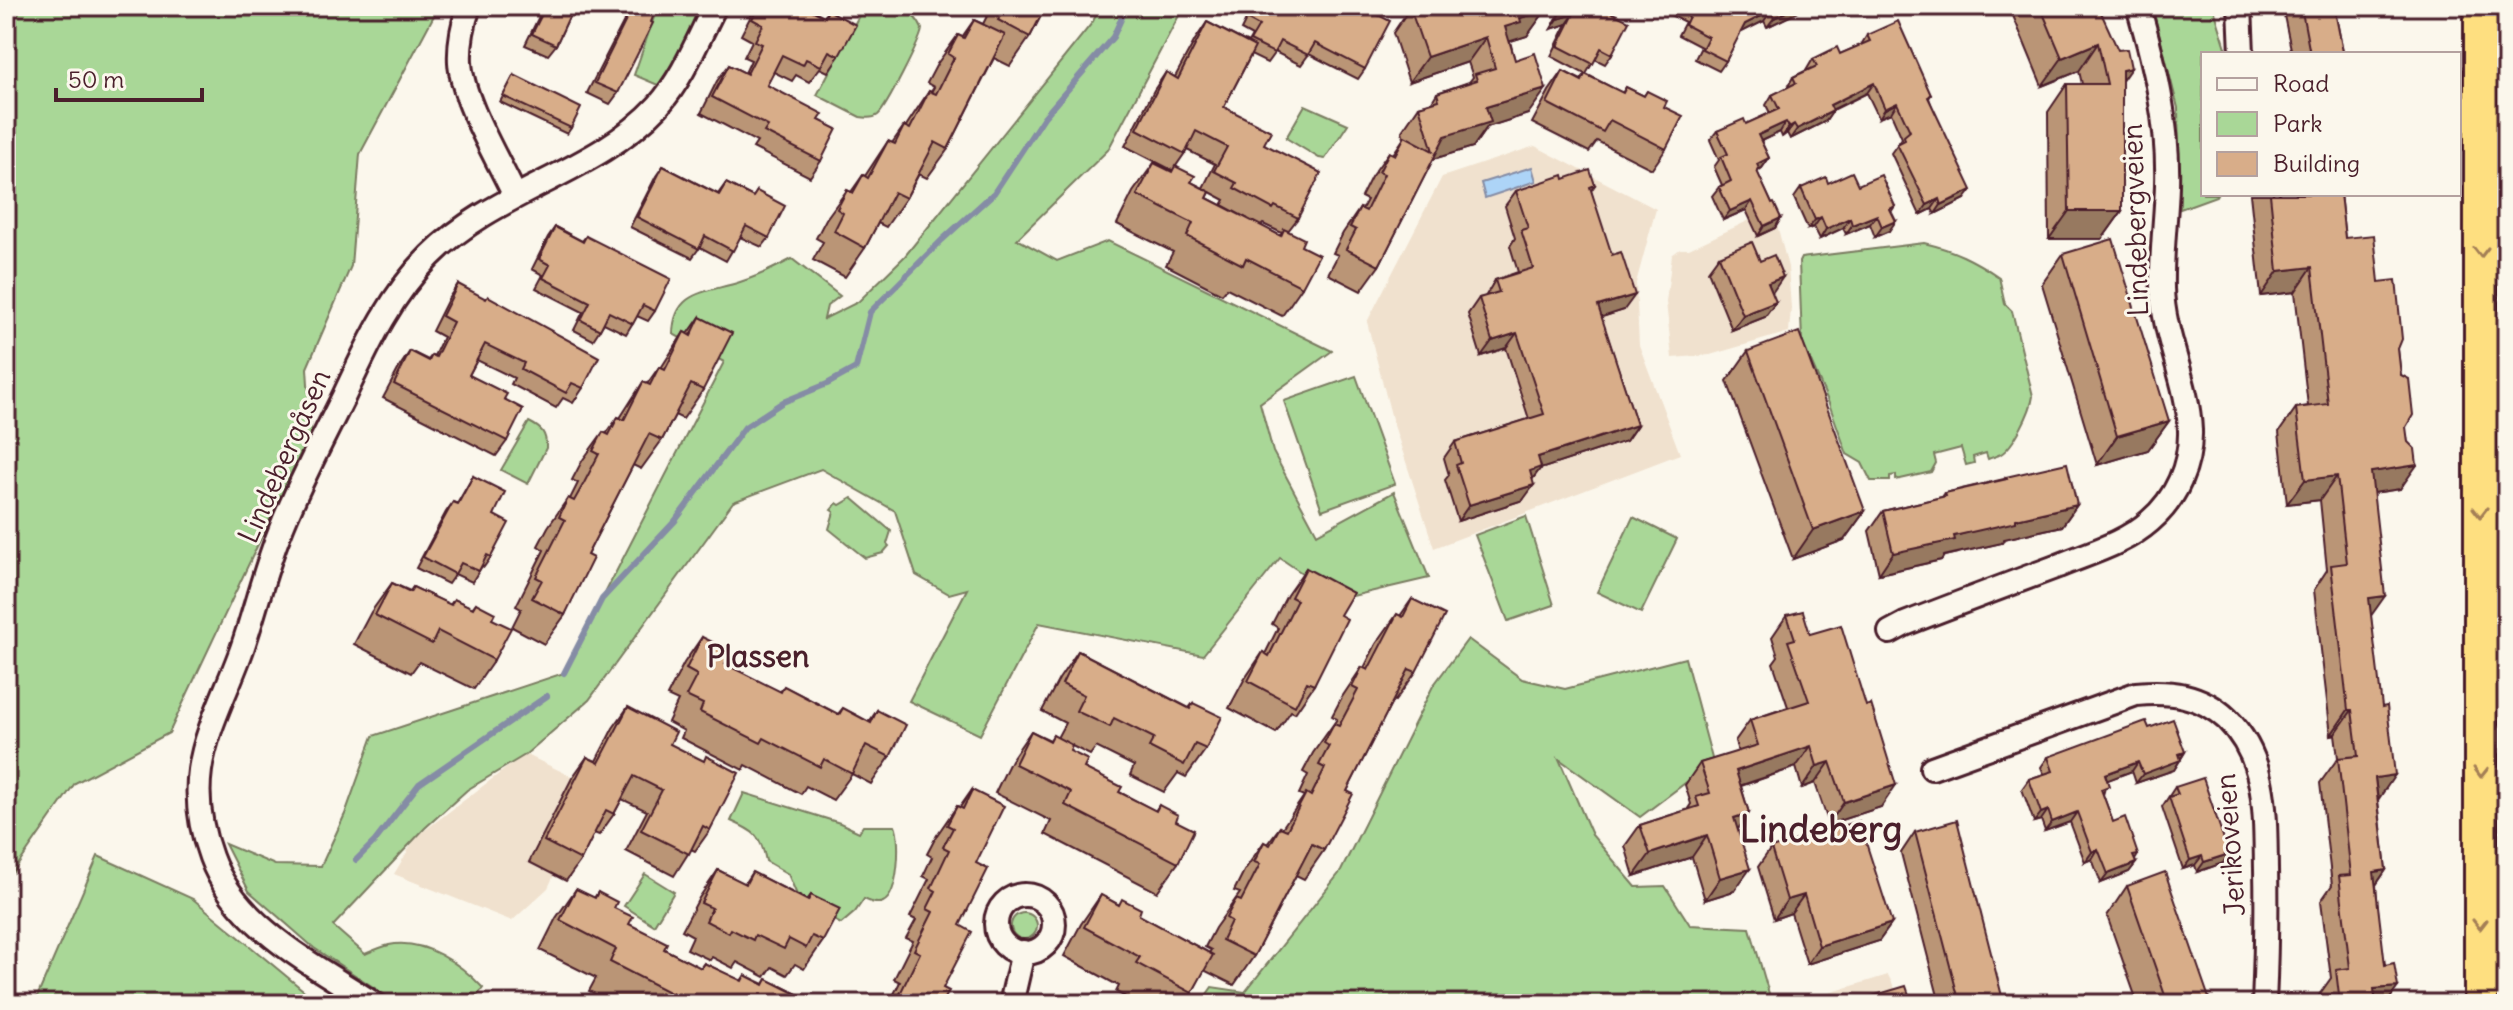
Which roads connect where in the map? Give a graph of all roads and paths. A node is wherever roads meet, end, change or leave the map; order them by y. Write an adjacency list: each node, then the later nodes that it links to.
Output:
1 (469, 6): 7 (street)
2 (715, 6): 7 (street, Lindebergåsen)
3 (2138, 6): 8 (street, Lindebergveien)
4 (2240, 6): 6 (street)
5 (2481, 6): 14 (highway, one-way to 14)
6 (2242, 52)
7 (515, 196): 11 (street, Lindebergåsen)
8 (1890, 632)
9 (1932, 768): 13 (street, Jerikoveien)
10 (1023, 952): 12 (street)
11 (374, 1004)
12 (1011, 1004)
13 (2264, 1004)
14 (2481, 1004)

